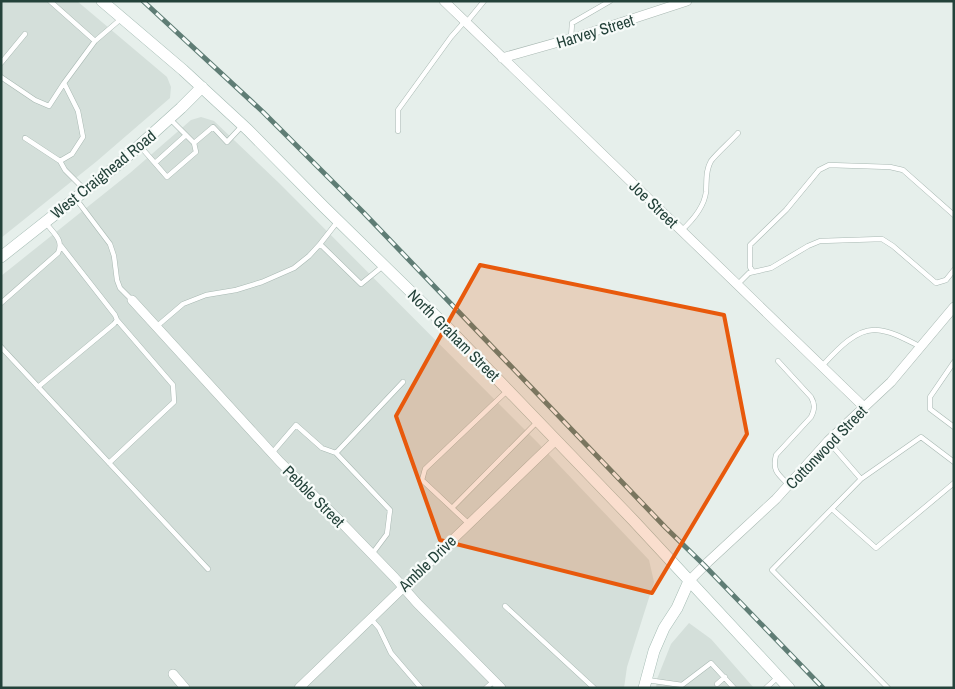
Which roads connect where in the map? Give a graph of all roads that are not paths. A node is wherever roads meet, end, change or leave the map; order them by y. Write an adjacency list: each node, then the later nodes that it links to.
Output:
1 (50, 1): 11 (lane)
2 (102, 1): 7 (main road, North Graham Street)
3 (444, 1): 8 (street, Joe Street)
4 (484, 1): 8 (lane)
5 (610, 1): 10 (lane)
6 (687, 1): 10 (street, Harvey Street)
7 (122, 18): 11 (lane); 16 (main road, North Graham Street)
8 (465, 22): 12 (street, Joe Street); 19 (lane)
9 (25, 34): 13 (lane)
10 (571, 38): 12 (street, Harvey Street)
11 (95, 42): 15 (lane)
12 (502, 58): 32 (street, Joe Street)
13 (1, 63)
14 (1, 77): 15 (lane)
15 (64, 83): 25 (lane)
16 (202, 87): 17 (main road, West Craighead Road); 18 (main road, North Graham Street)
17 (170, 118): 21 (lane); 24 (main road, West Craighead Road)
18 (243, 125): 23 (lane); 30 (main road, North Graham Street)
19 (398, 131)
20 (738, 133): 32 (lane)
21 (186, 135): 23 (lane); 26 (lane)
22 (25, 138): 25 (lane)
23 (194, 143): 26 (lane)
24 (139, 146): 26 (lane); 27 (main road, West Craighead Road)
25 (60, 161): 27 (lane)
26 (154, 163)
27 (85, 190): 28 (main road, West Craighead Road)
28 (75, 198): 31 (main road, West Craighead Road); 40 (lane)
29 (954, 215): 38 (lane)
30 (338, 220): 33 (lane); 36 (main road, North Graham Street)
31 (44, 222): 34 (lane); 35 (main road, West Craighead Road)
32 (681, 231): 39 (street, Joe Street)
33 (320, 244): 36 (lane); 44 (lane)
34 (61, 246): 41 (lane); 43 (lane)
35 (1, 257)
36 (384, 265): 52 (main road, North Graham Street)
37 (954, 270): 38 (lane)
38 (752, 272): 39 (lane)
39 (737, 285): 49 (street, Joe Street)
40 (132, 300): 44 (street, Pebble Street)
41 (1, 303)
42 (954, 306): 46 (street, Cottonwood Street)
43 (117, 320): 51 (lane); 60 (lane)
44 (156, 327): 58 (street, Pebble Street)
45 (1, 347): 51 (lane)
46 (921, 347): 49 (lane); 53 (street, Cottonwood Street)
47 (778, 361): 64 (lane)
48 (954, 362): 55 (lane)
49 (822, 366): 53 (street, Joe Street)
50 (403, 382): 59 (lane)
51 (38, 387): 60 (lane)
52 (508, 390): 54 (main road, North Graham Street); 65 (lane)
53 (864, 407): 57 (street, Cottonwood Street)
54 (538, 421): 56 (main road, North Graham Street); 65 (lane)
55 (954, 427)
56 (556, 440): 67 (street, Amble Drive); 70 (main road, North Graham Street)
57 (828, 441): 62 (lane); 64 (street, Cottonwood Street)
58 (272, 452): 59 (lane); 68 (street, Pebble Street)
59 (336, 453): 68 (lane)
60 (109, 462): 69 (lane)
61 (954, 462): 62 (lane)
62 (861, 479): 66 (lane)
63 (954, 483): 66 (lane)
64 (789, 485): 70 (street, Cottonwood Street)
65 (452, 508): 67 (lane)
66 (832, 509): 90 (lane)
67 (468, 523): 71 (street, Amble Drive)
68 (372, 554): 71 (street, Pebble Street)
69 (208, 569)
70 (689, 581): 75 (main road, North Graham Street); 78 (main road)
71 (403, 587): 73 (street, Amble Drive); 77 (street, Pebble Street)
72 (505, 606): 86 (lane)
73 (371, 619): 82 (street, Amble Drive); 83 (lane)
74 (173, 674): 81 (street)
75 (778, 676): 88 (lane); 89 (main road, North Graham Street)
76 (725, 677): 79 (lane); 80 (lane); 87 (lane)
77 (495, 681): 84 (lane); 85 (street, Pebble Street)
78 (645, 684): 80 (lane)
79 (717, 684)
80 (683, 687)
81 (185, 688)
82 (299, 688)
83 (421, 688)
84 (486, 688)
85 (501, 688)
86 (594, 688)
87 (734, 688)
88 (766, 688)
89 (789, 688)
90 (888, 688)

